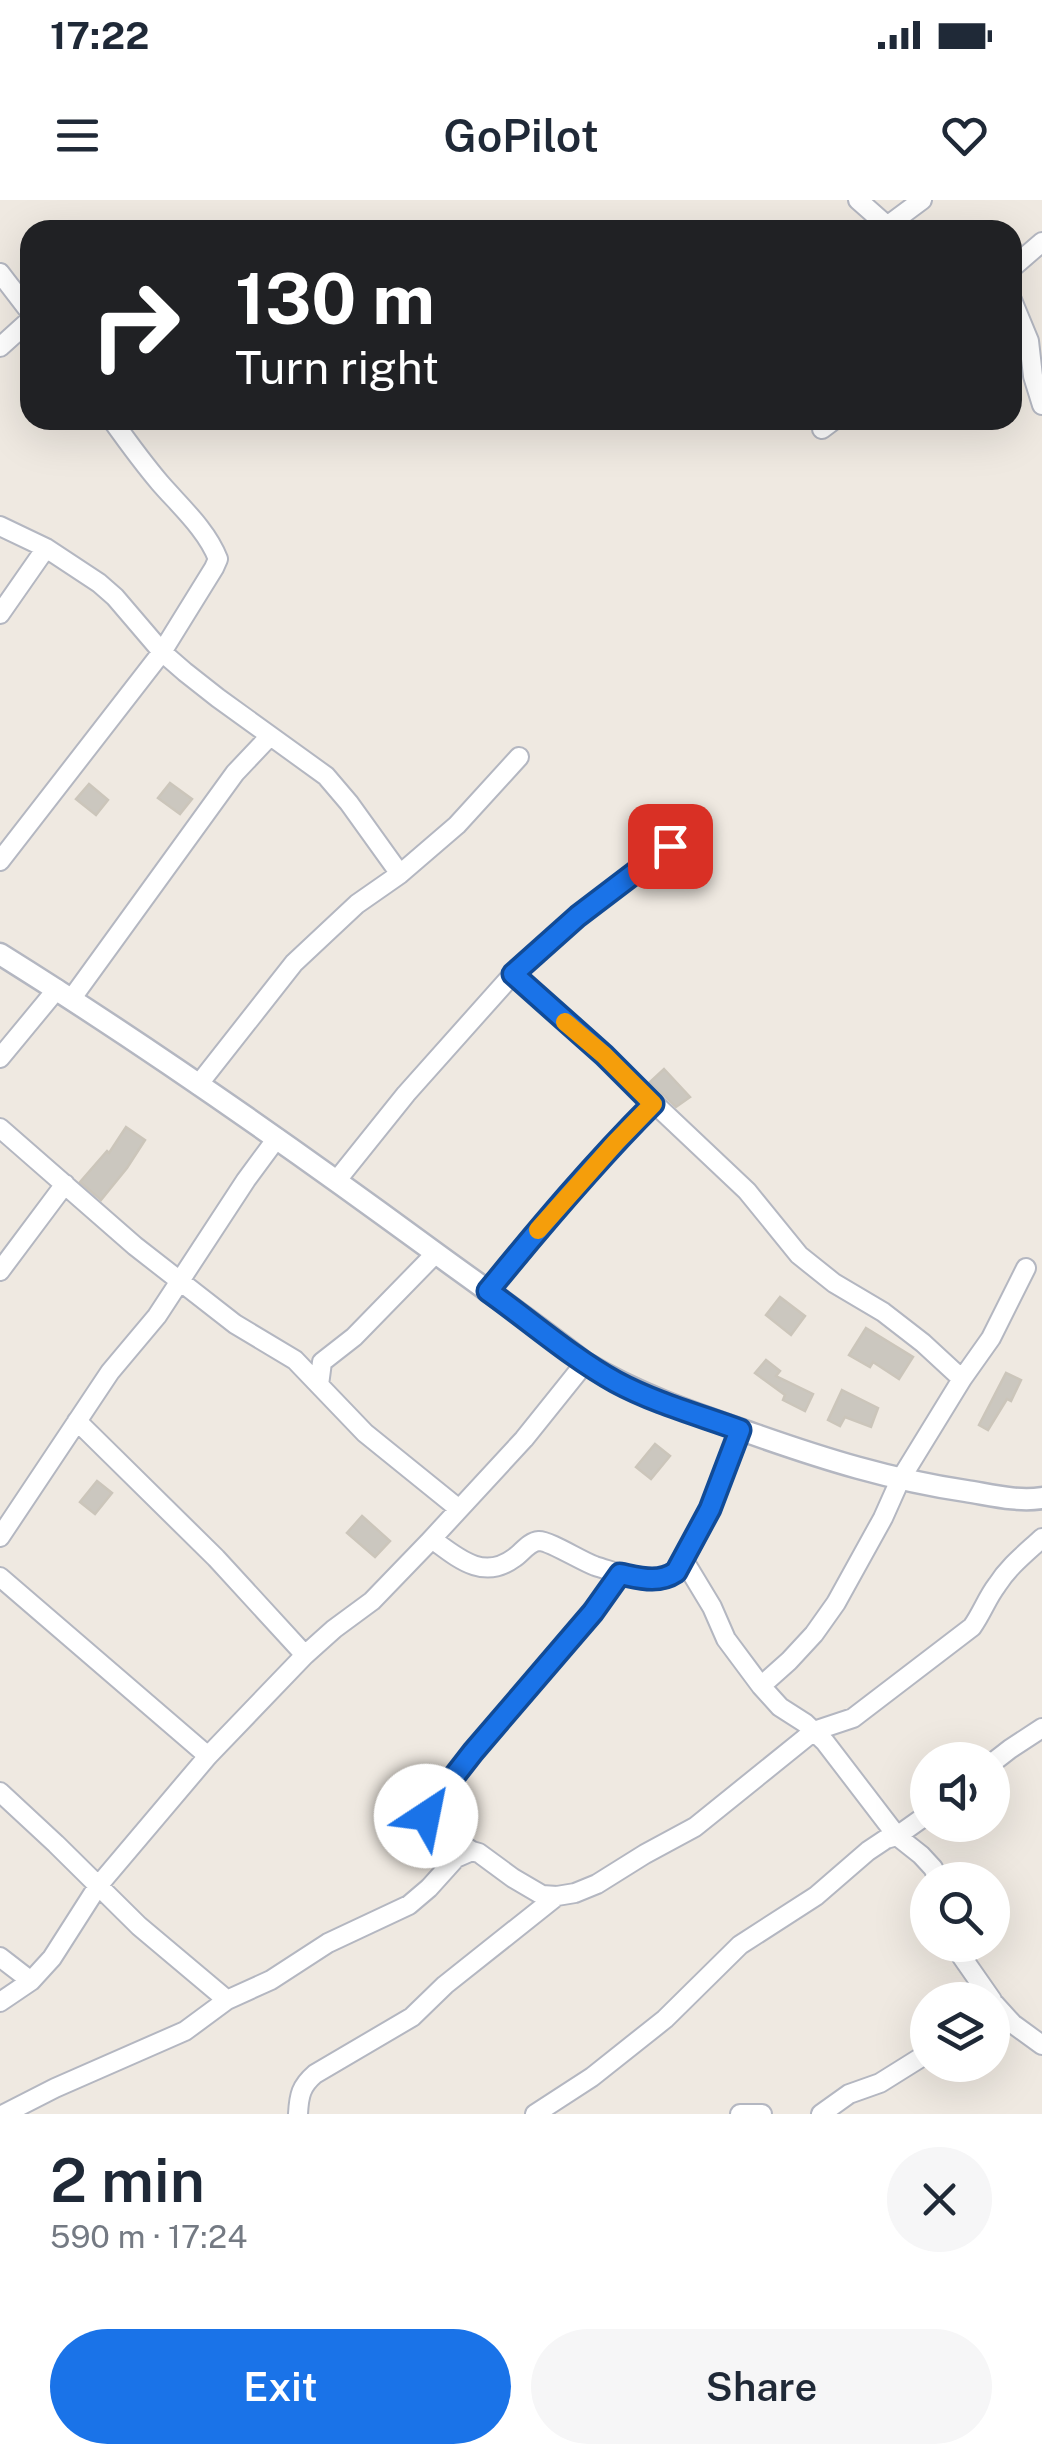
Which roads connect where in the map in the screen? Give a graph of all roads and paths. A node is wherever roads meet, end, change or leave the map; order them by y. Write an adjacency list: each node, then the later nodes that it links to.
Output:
1 (858, 200): 3 (street)
2 (922, 200): 4 (street)
3 (881, 220)
4 (899, 220)
5 (1042, 242): 6 (street)
6 (1022, 259)
7 (0, 273): 8 (street)
8 (20, 299)
9 (1022, 326): 12 (street)
10 (20, 329): 11 (street)
11 (0, 347)
12 (1042, 405)
13 (120, 430): 17 (street)
14 (0, 526): 15 (street)
15 (46, 548): 16 (street); 17 (street)
16 (0, 614)
17 (162, 652): 18 (street); 21 (street)
18 (270, 736): 22 (street); 25 (street)
19 (520, 757): 22 (street)
20 (670, 846): 24 (street)
21 (0, 861)
22 (400, 874): 27 (street)
23 (0, 954): 25 (street)
24 (513, 974): 28 (street); 31 (street)
25 (65, 994): 26 (street); 27 (street)
26 (0, 1058)
27 (198, 1085): 30 (street)
28 (653, 1104): 37 (street); 41 (street)
29 (0, 1128): 32 (street)
30 (277, 1138): 31 (street); 36 (street)
31 (337, 1180): 33 (street)
32 (65, 1184): 35 (street); 36 (street)
33 (436, 1254): 37 (street); 39 (street)
34 (1026, 1268): 41 (street)
35 (0, 1271)
36 (180, 1280): 38 (street); 43 (street)
37 (488, 1291): 40 (street)
38 (295, 1360): 39 (street); 42 (street)
39 (322, 1362): 42 (street)
40 (585, 1363): 44 (street); 47 (street)
41 (962, 1380): 45 (street)
42 (319, 1385): 47 (street)
43 (77, 1422): 48 (street); 54 (street)
44 (740, 1430): 45 (street); 51 (street)
45 (900, 1480): 46 (street); 55 (street)
46 (1038, 1501)
47 (459, 1509): 50 (street)
48 (0, 1537)
49 (1042, 1538): 57 (street)
50 (432, 1539): 52 (street); 54 (street)
51 (683, 1559): 52 (street); 55 (street)
52 (620, 1574): 63 (street)
53 (0, 1577): 59 (street)
54 (305, 1655): 59 (street)
55 (761, 1686): 57 (street)
56 (1042, 1728): 58 (street)
57 (814, 1730): 62 (street); 66 (street)
58 (1010, 1749)
59 (208, 1756): 65 (street)
60 (0, 1792): 65 (street)
61 (910, 1827): 62 (street)
62 (897, 1836): 64 (street); 78 (street)
63 (472, 1851): 66 (street); 70 (street)
64 (928, 1862)
65 (98, 1886): 68 (street); 69 (street)
66 (557, 1896): 77 (street)
67 (0, 1956): 68 (street)
68 (31, 1981): 72 (street)
69 (206, 1982): 70 (street); 71 (street)
70 (257, 1986): 71 (street)
71 (227, 2000): 76 (street)
72 (0, 2002)
73 (1010, 2021): 74 (street)
74 (1042, 2045)
75 (910, 2064): 81 (street)
76 (4, 2114)
77 (298, 2114)
78 (535, 2114)
79 (740, 2114): 80 (street)
80 (762, 2114)
81 (821, 2114)

